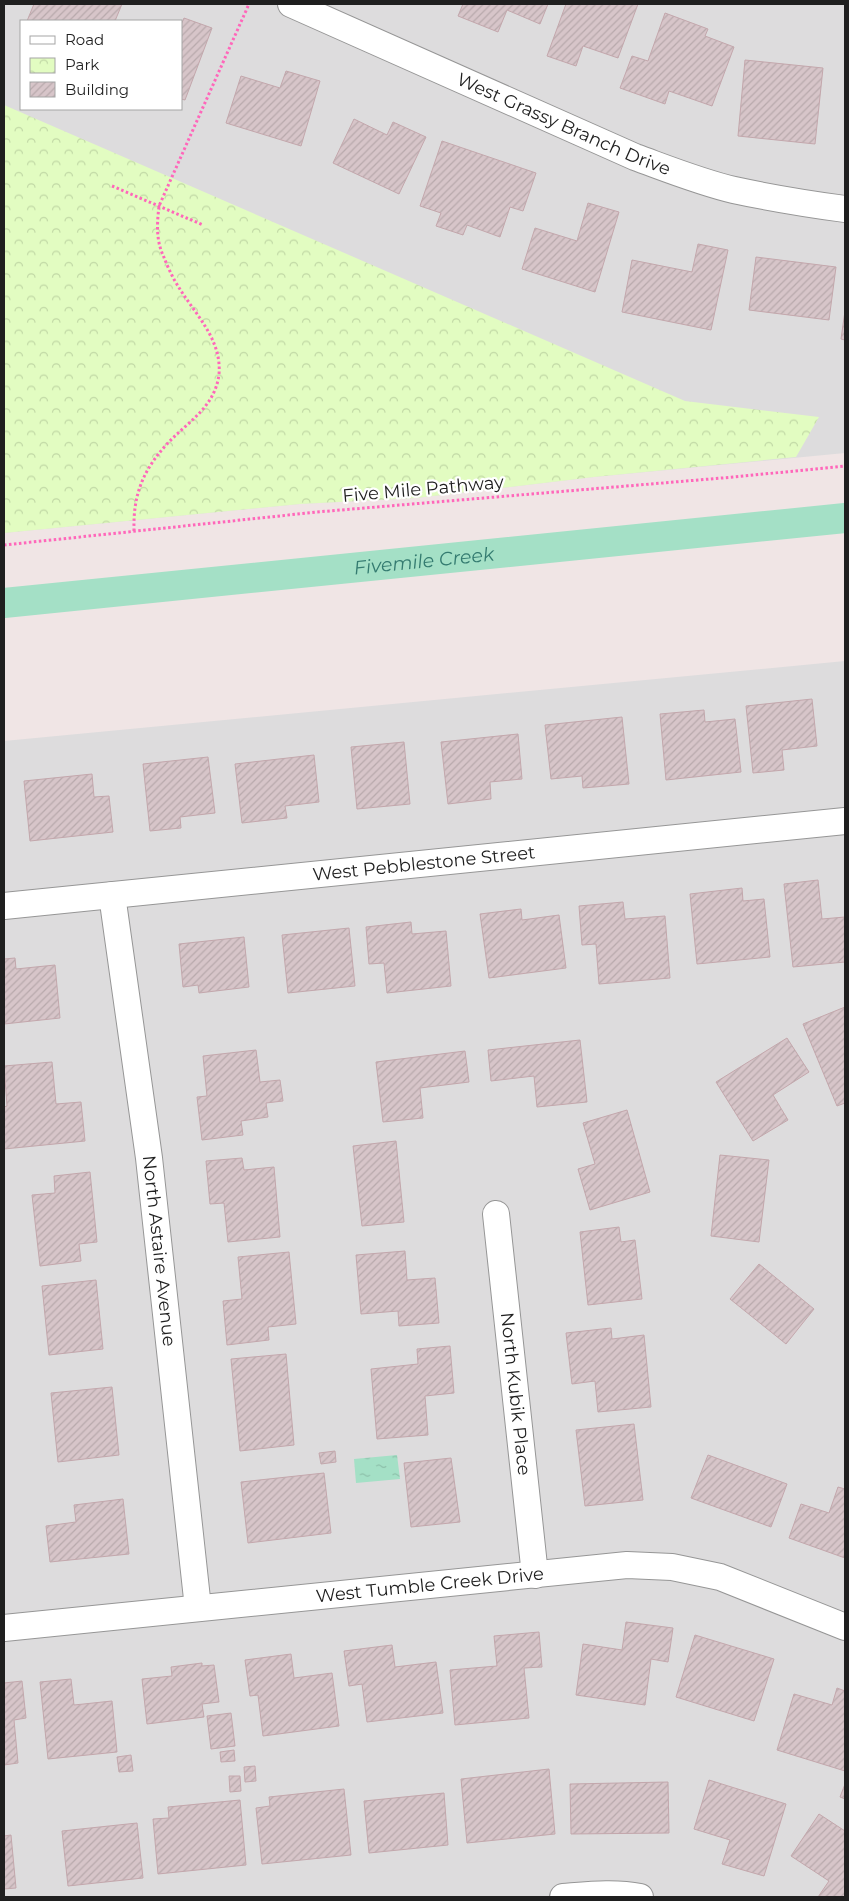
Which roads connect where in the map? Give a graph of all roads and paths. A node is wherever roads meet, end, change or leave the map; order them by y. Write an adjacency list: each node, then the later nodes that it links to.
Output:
1 (249, 4): 4 (path)
2 (291, 4): 5 (street, West Grassy Branch Drive)
3 (112, 186): 4 (path)
4 (159, 206): 6 (path); 8 (path)
5 (845, 209)
6 (202, 225)
7 (845, 466): 8 (path, Five Mile Pathway)
8 (134, 531): 9 (path, Five Mile Pathway)
9 (4, 545)
10 (845, 821): 11 (street, West Pebblestone Street)
11 (112, 895): 12 (street, West Pebblestone Street); 15 (street, North Astaire Avenue)
12 (4, 906)
13 (496, 1214): 14 (street, North Kubik Place)
14 (535, 1575): 15 (street, West Tumble Creek Drive); 16 (street, West Tumble Creek Drive)
15 (198, 1608): 17 (street, West Tumble Creek Drive)
16 (845, 1626)
17 (4, 1628)
18 (563, 1897): 19 (street)
19 (640, 1897)

